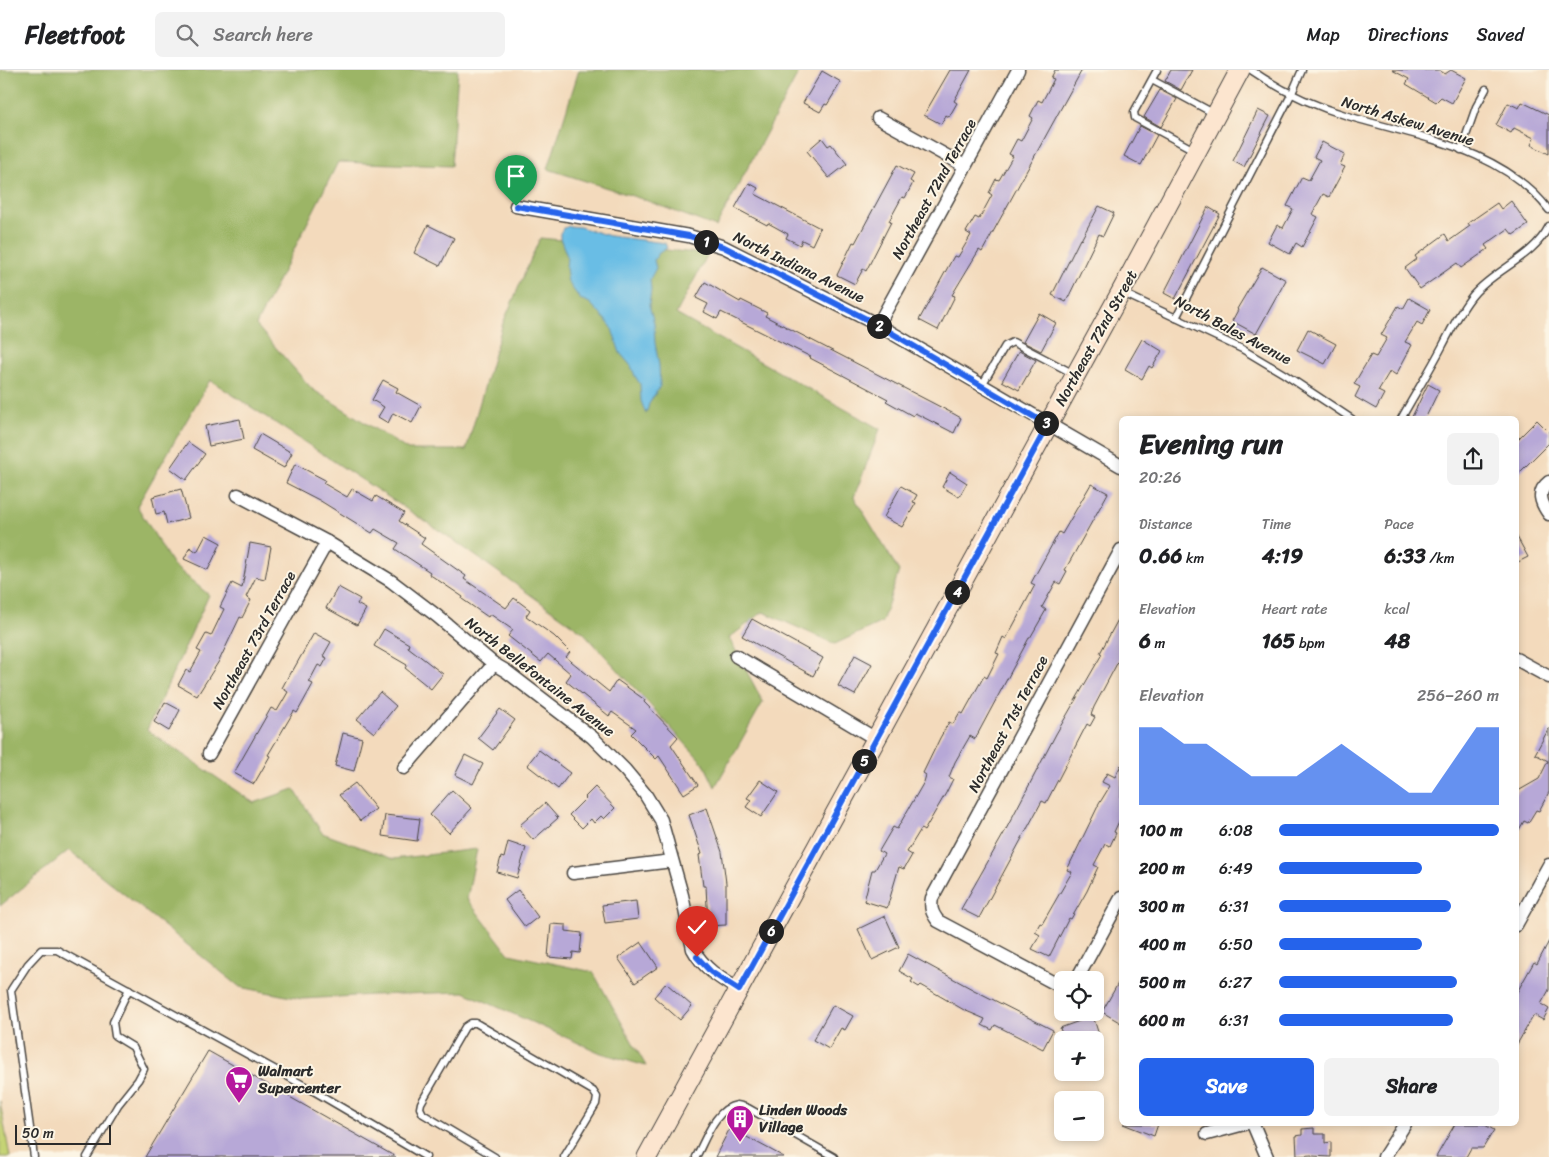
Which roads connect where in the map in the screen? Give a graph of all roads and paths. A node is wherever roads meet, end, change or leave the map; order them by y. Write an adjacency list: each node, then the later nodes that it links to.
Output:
1 (1018, 70): 13 (street, Northeast 72nd Terrace)
2 (1157, 70): 6 (lane)
3 (1240, 70): 9 (main road, Northeast 72nd Street)
4 (1251, 70): 8 (lane, North Askew Avenue)
5 (1302, 70): 8 (lane)
6 (1152, 80): 9 (lane); 12 (lane)
7 (1486, 88): 11 (lane)
8 (1292, 93): 11 (lane, North Askew Avenue); 18 (lane)
9 (1216, 115): 12 (main road, Northeast 72nd Street)
10 (878, 118): 13 (street)
11 (1461, 150): 15 (lane, North Askew Avenue)
12 (1196, 151): 17 (main road, Northeast 72nd Street)
13 (965, 166): 19 (street, Northeast 72nd Terrace)
14 (516, 206): 19 (street, North Indiana Avenue)
15 (1549, 210)
16 (1549, 226): 23 (lane)
17 (1121, 292): 18 (lane, North Bales Avenue); 20 (main road, Northeast 72nd Street)
18 (1176, 318): 22 (lane, North Bales Avenue)
19 (878, 325): 21 (street, North Indiana Avenue)
20 (1075, 375): 21 (lane); 24 (main road, Northeast 72nd Street)
21 (982, 385): 24 (street, North Indiana Avenue)
22 (1347, 416)
23 (1403, 416)
24 (1048, 425): 25 (street, North Indiana Avenue); 35 (main road, Northeast 72nd Street)
25 (1119, 465)
26 (1549, 482): 28 (street)
27 (238, 495): 29 (street, North Bellefontaine Avenue)
28 (1549, 514)
29 (327, 542): 33 (street, North Bellefontaine Avenue); 36 (street, Northeast 73rd Terrace)
30 (1119, 554): 44 (street, Northeast 71st Terrace)
31 (736, 656): 35 (street)
32 (1519, 661): 34 (street)
33 (494, 664): 37 (street); 38 (street, North Bellefontaine Avenue)
34 (1549, 677)
35 (876, 739): 46 (main road, Northeast 72nd Street)
36 (209, 754)
37 (404, 768)
38 (672, 861): 40 (street); 46 (street, North Bellefontaine Avenue)
39 (1549, 866): 42 (street)
40 (573, 873)
41 (1119, 902): 43 (street)
42 (1519, 920)
43 (1081, 971)
44 (1054, 983)
45 (129, 989): 51 (lane); 52 (lane); 53 (lane)
46 (739, 990): 56 (main road, Northeast 72nd Street)
47 (1237, 1126): 50 (street)
48 (1253, 1126): 59 (street)
49 (1404, 1126): 60 (street)
50 (1207, 1134)
51 (34, 1157)
52 (87, 1157)
53 (426, 1157)
54 (495, 1157): 55 (lane)
55 (564, 1157)
56 (647, 1157)
57 (696, 1157): 58 (lane)
58 (834, 1157)
59 (1267, 1157)
60 (1384, 1157)

